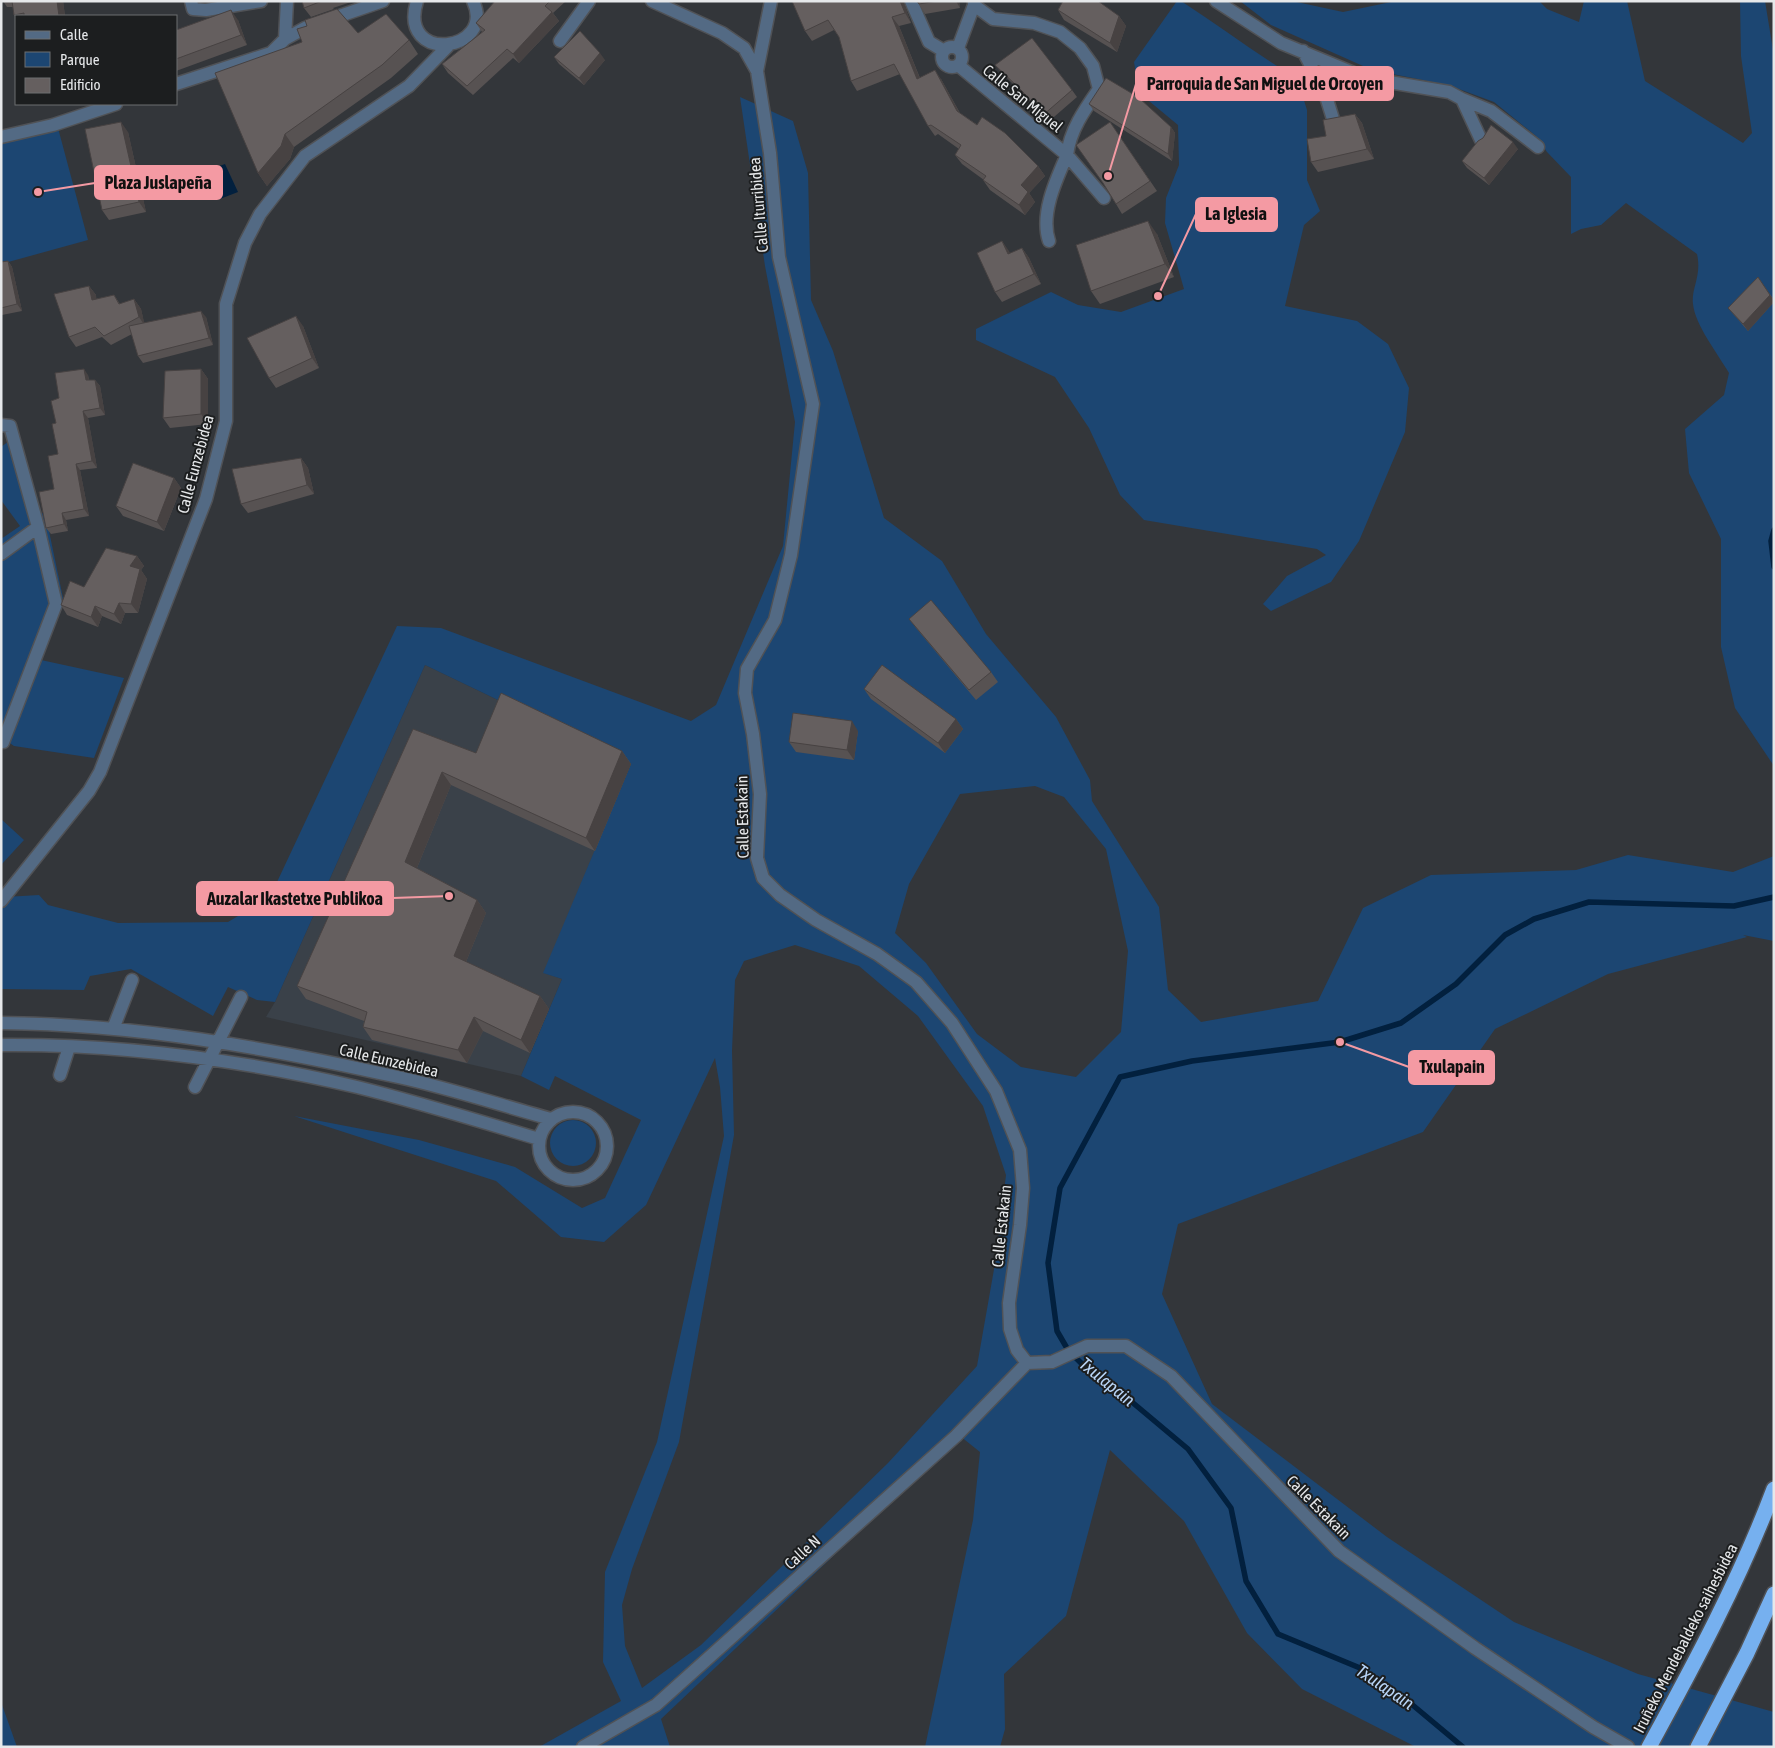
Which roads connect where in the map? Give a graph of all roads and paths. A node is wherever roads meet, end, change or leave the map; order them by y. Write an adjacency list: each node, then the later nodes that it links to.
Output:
1 (192, 1): 2 (street)
2 (261, 1)
3 (287, 1): 13 (street)
4 (383, 1): 13 (street)
5 (417, 1): 15 (street)
6 (473, 1): 15 (street, Calle Eunzebidea)
7 (589, 1): 14 (street)
8 (652, 1): 20 (street)
9 (771, 1): 20 (street, Calle Iturribidea)
10 (911, 1): 17 (street)
11 (1216, 1): 18 (street)
12 (974, 3): 16 (street); 28 (street)
13 (285, 39): 21 (street)
14 (560, 41)
15 (448, 46): 36 (street, Calle Eunzebidea)
16 (958, 48): 17 (street); 19 (street)
17 (944, 51): 19 (street)
18 (1303, 51): 22 (street); 24 (street)
19 (958, 66): 28 (street, Calle San Miguel)
20 (757, 71): 31 (street, Calle Iturribidea)
21 (178, 83)
22 (1462, 99): 26 (street); 27 (street)
23 (113, 105): 25 (street)
24 (1333, 119)
25 (2, 133)
26 (1481, 140)
27 (1538, 147)
28 (1067, 155): 29 (street, Calle San Miguel); 30 (street)
29 (1104, 198)
30 (1049, 241)
31 (813, 404): 49 (street, Calle Estakain)
32 (1, 425): 33 (street)
33 (38, 527): 34 (street); 35 (street)
34 (1, 554)
35 (1, 742)
36 (1, 902)
37 (132, 980): 40 (street)
38 (242, 997): 41 (street)
39 (1, 1023): 40 (street, Calle Eunzebidea)
40 (114, 1030): 41 (street, Calle Eunzebidea)
41 (218, 1042): 44 (street); 47 (street, Calle Eunzebidea)
42 (1, 1045): 43 (street, Calle Eunzebidea)
43 (68, 1047): 44 (street, Calle Eunzebidea); 45 (street)
44 (209, 1060): 46 (street); 48 (street, Calle Eunzebidea)
45 (60, 1075)
46 (195, 1087)
47 (551, 1119): 48 (street); 48 (street)
48 (539, 1139)
49 (1027, 1363): 52 (street, Calle N); 53 (street, Calle Estakain)
50 (1774, 1489): 54 (highway, Iruñeko Mendebaldeko saihesbidea)
51 (1774, 1594): 55 (highway)
52 (584, 1747)
53 (1628, 1747)
54 (1649, 1747)
55 (1698, 1747)

